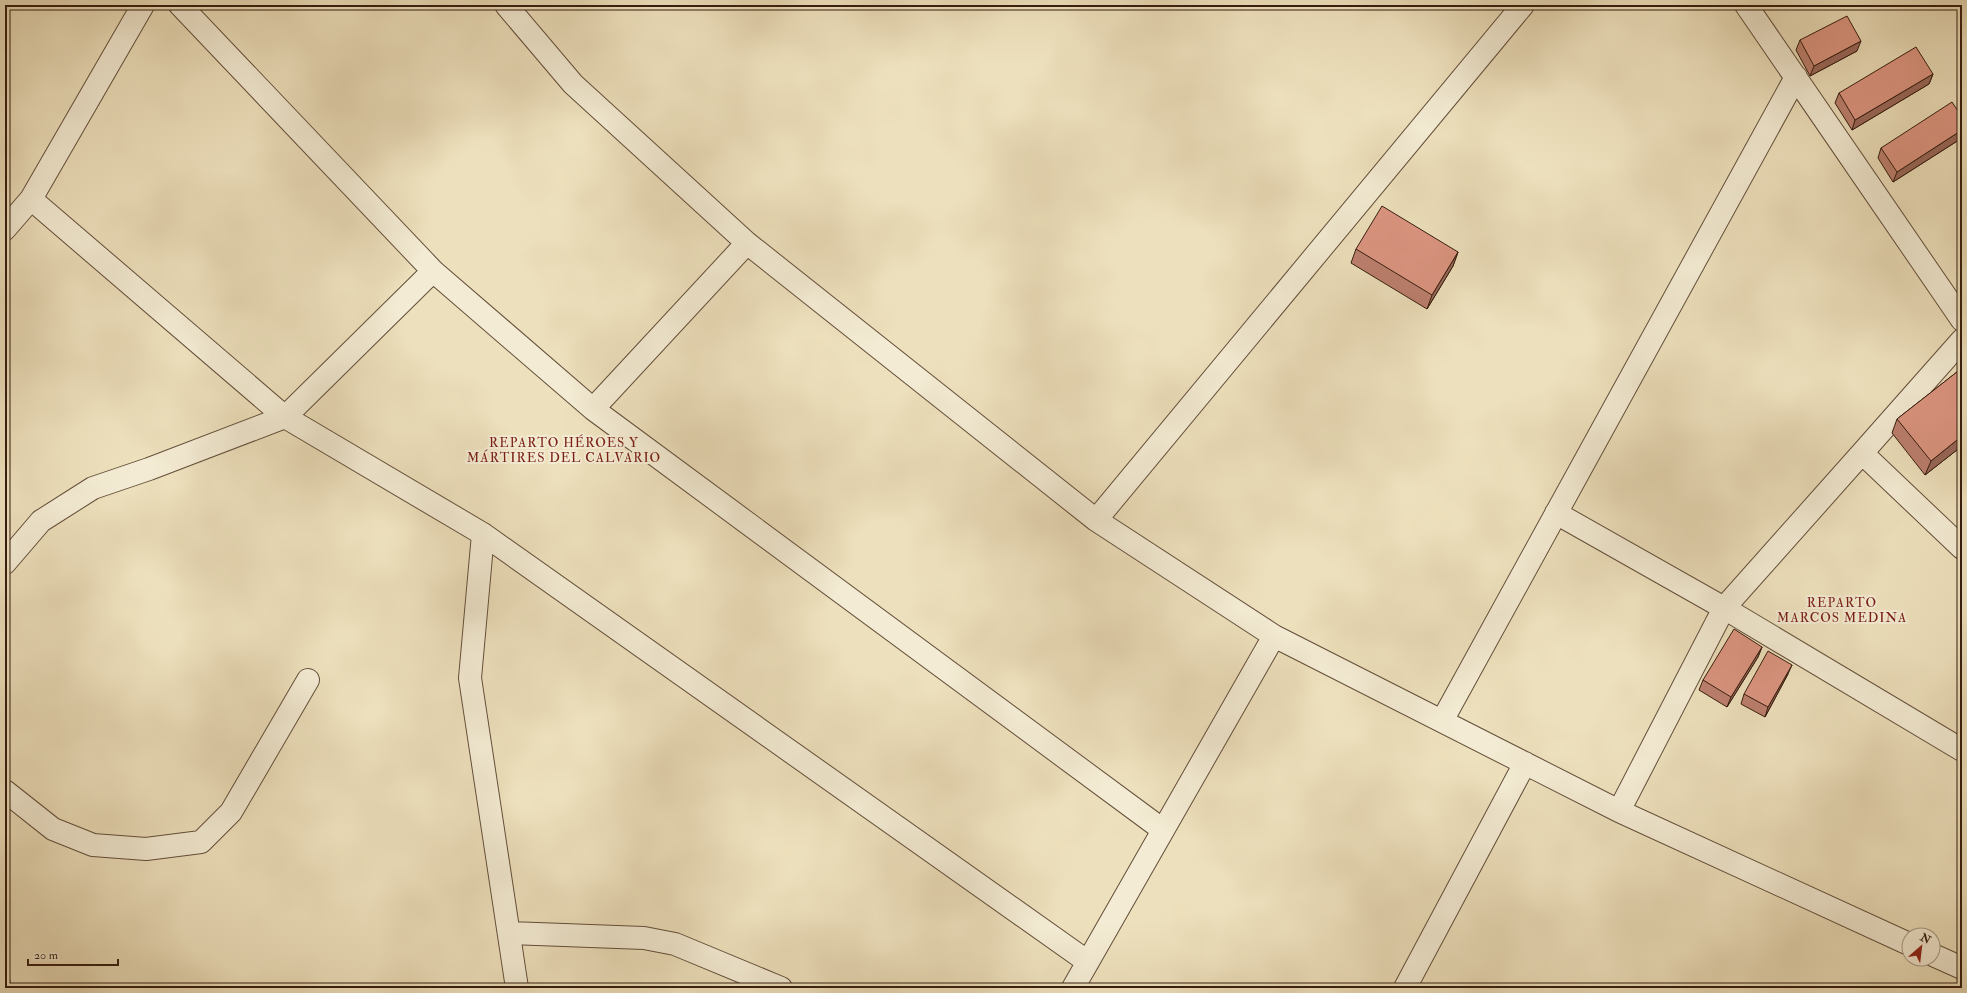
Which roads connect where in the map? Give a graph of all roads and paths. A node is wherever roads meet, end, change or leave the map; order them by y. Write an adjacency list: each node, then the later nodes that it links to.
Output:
1 (143, 5): 7 (street)
2 (180, 5): 10 (street)
3 (506, 5): 9 (street)
4 (1523, 5): 17 (street)
5 (1746, 5): 6 (street)
6 (1796, 77): 11 (street); 16 (street)
7 (31, 199): 8 (street); 14 (street)
8 (5, 229)
9 (747, 243): 13 (street); 17 (street)
10 (433, 272): 13 (street); 14 (street)
11 (1962, 320)
12 (1962, 340): 15 (street)
13 (593, 409): 29 (street)
14 (285, 417): 18 (street); 20 (street)
15 (1862, 453): 19 (street); 21 (street)
16 (1556, 513): 21 (street); 24 (street)
17 (1096, 520): 22 (street)
18 (483, 534): 30 (street); 33 (street)
19 (1962, 548)
20 (5, 563)
21 (1724, 608): 25 (street); 28 (street)
22 (1274, 636): 24 (street); 29 (street)
23 (308, 680): 27 (street)
24 (1442, 721): 26 (street)
25 (1962, 750)
26 (1525, 763): 28 (street); 38 (street)
27 (5, 791)
28 (1618, 811): 31 (street)
29 (1163, 830): 33 (street)
30 (510, 933): 35 (street); 36 (street)
31 (1901, 940)
32 (1941, 959): 34 (street)
33 (1088, 962): 37 (street)
34 (1962, 968)
35 (517, 988)
36 (781, 988)
37 (1073, 988)
38 (1405, 988)

